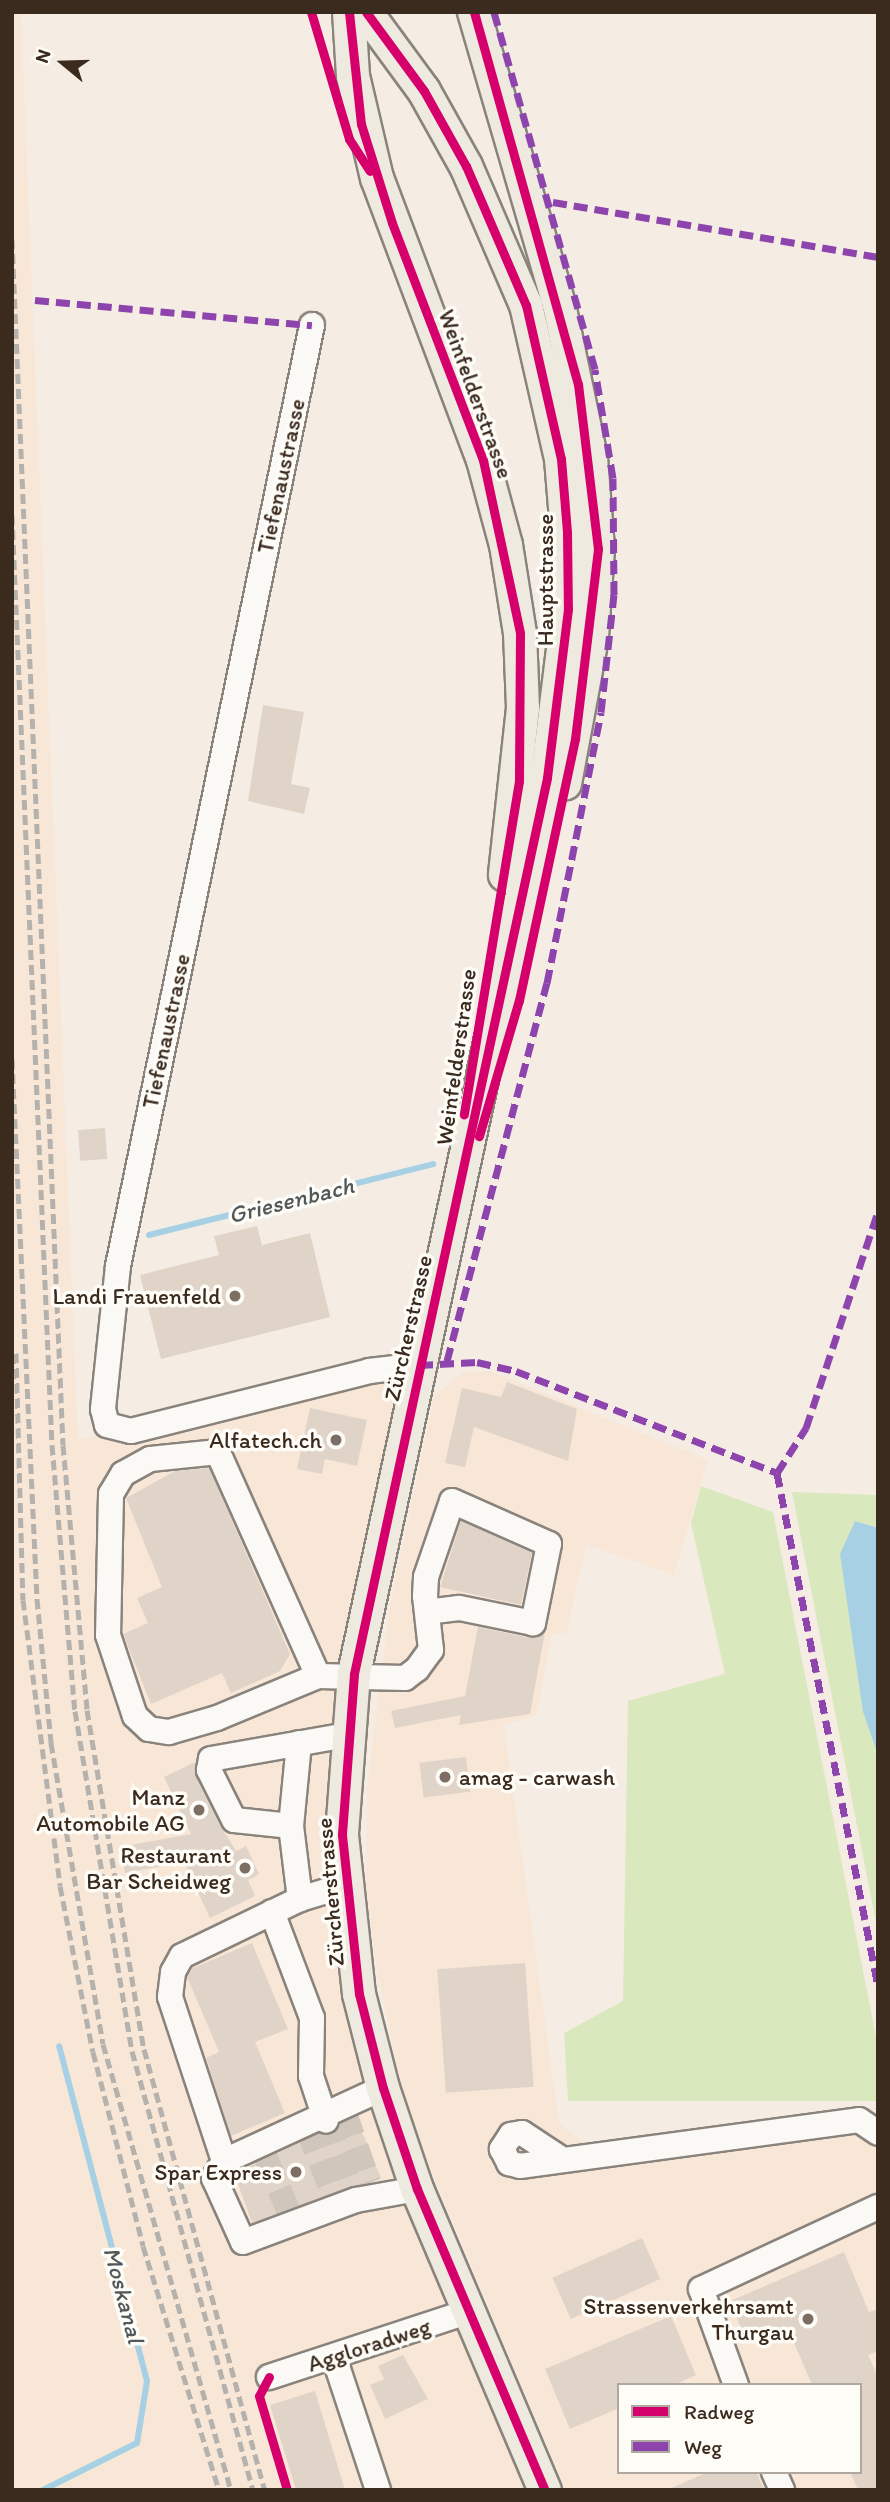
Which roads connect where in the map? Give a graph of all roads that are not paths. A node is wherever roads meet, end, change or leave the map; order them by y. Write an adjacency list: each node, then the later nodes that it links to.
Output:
1 (474, 12): 4 (main road, Weinfelderstrasse)
2 (363, 16): 4 (main road, Weinfelderstrasse); 4 (main road, Hauptstrasse)
3 (312, 325): 5 (street, Tiefenaustrasse)
4 (459, 1184): 5 (main road, Zürcherstrasse)
5 (419, 1365): 7 (main road, Zürcherstrasse)
6 (428, 1612): 6 (street); 7 (street)
7 (354, 1674): 8 (street); 9 (main road, Zürcherstrasse)
8 (318, 1676): 8 (street)
9 (347, 1735): 10 (street); 12 (main road, Zürcherstrasse)
10 (299, 1743): 11 (street); 11 (street)
11 (291, 1825): 13 (street)
12 (345, 1885): 13 (street); 15 (main road, Zürcherstrasse)
13 (300, 1899): 14 (street)
14 (272, 1912): 16 (street); 19 (street)
15 (383, 2088): 16 (street); 20 (main road, Zürcherstrasse)
16 (324, 2116): 19 (street)
17 (878, 2133): 18 (street)
18 (563, 2160)
19 (224, 2161): 20 (street)
20 (417, 2189): 22 (main road, Zürcherstrasse)
21 (878, 2207): 25 (street)
22 (470, 2311): 23 (street, Aggloradweg); 28 (main road, Zürcherstrasse)
23 (334, 2357): 24 (street, Aggloradweg); 27 (street)
24 (268, 2377)
25 (735, 2383)
26 (775, 2474): 29 (street)
27 (378, 2490)
28 (545, 2490)
29 (782, 2490)

